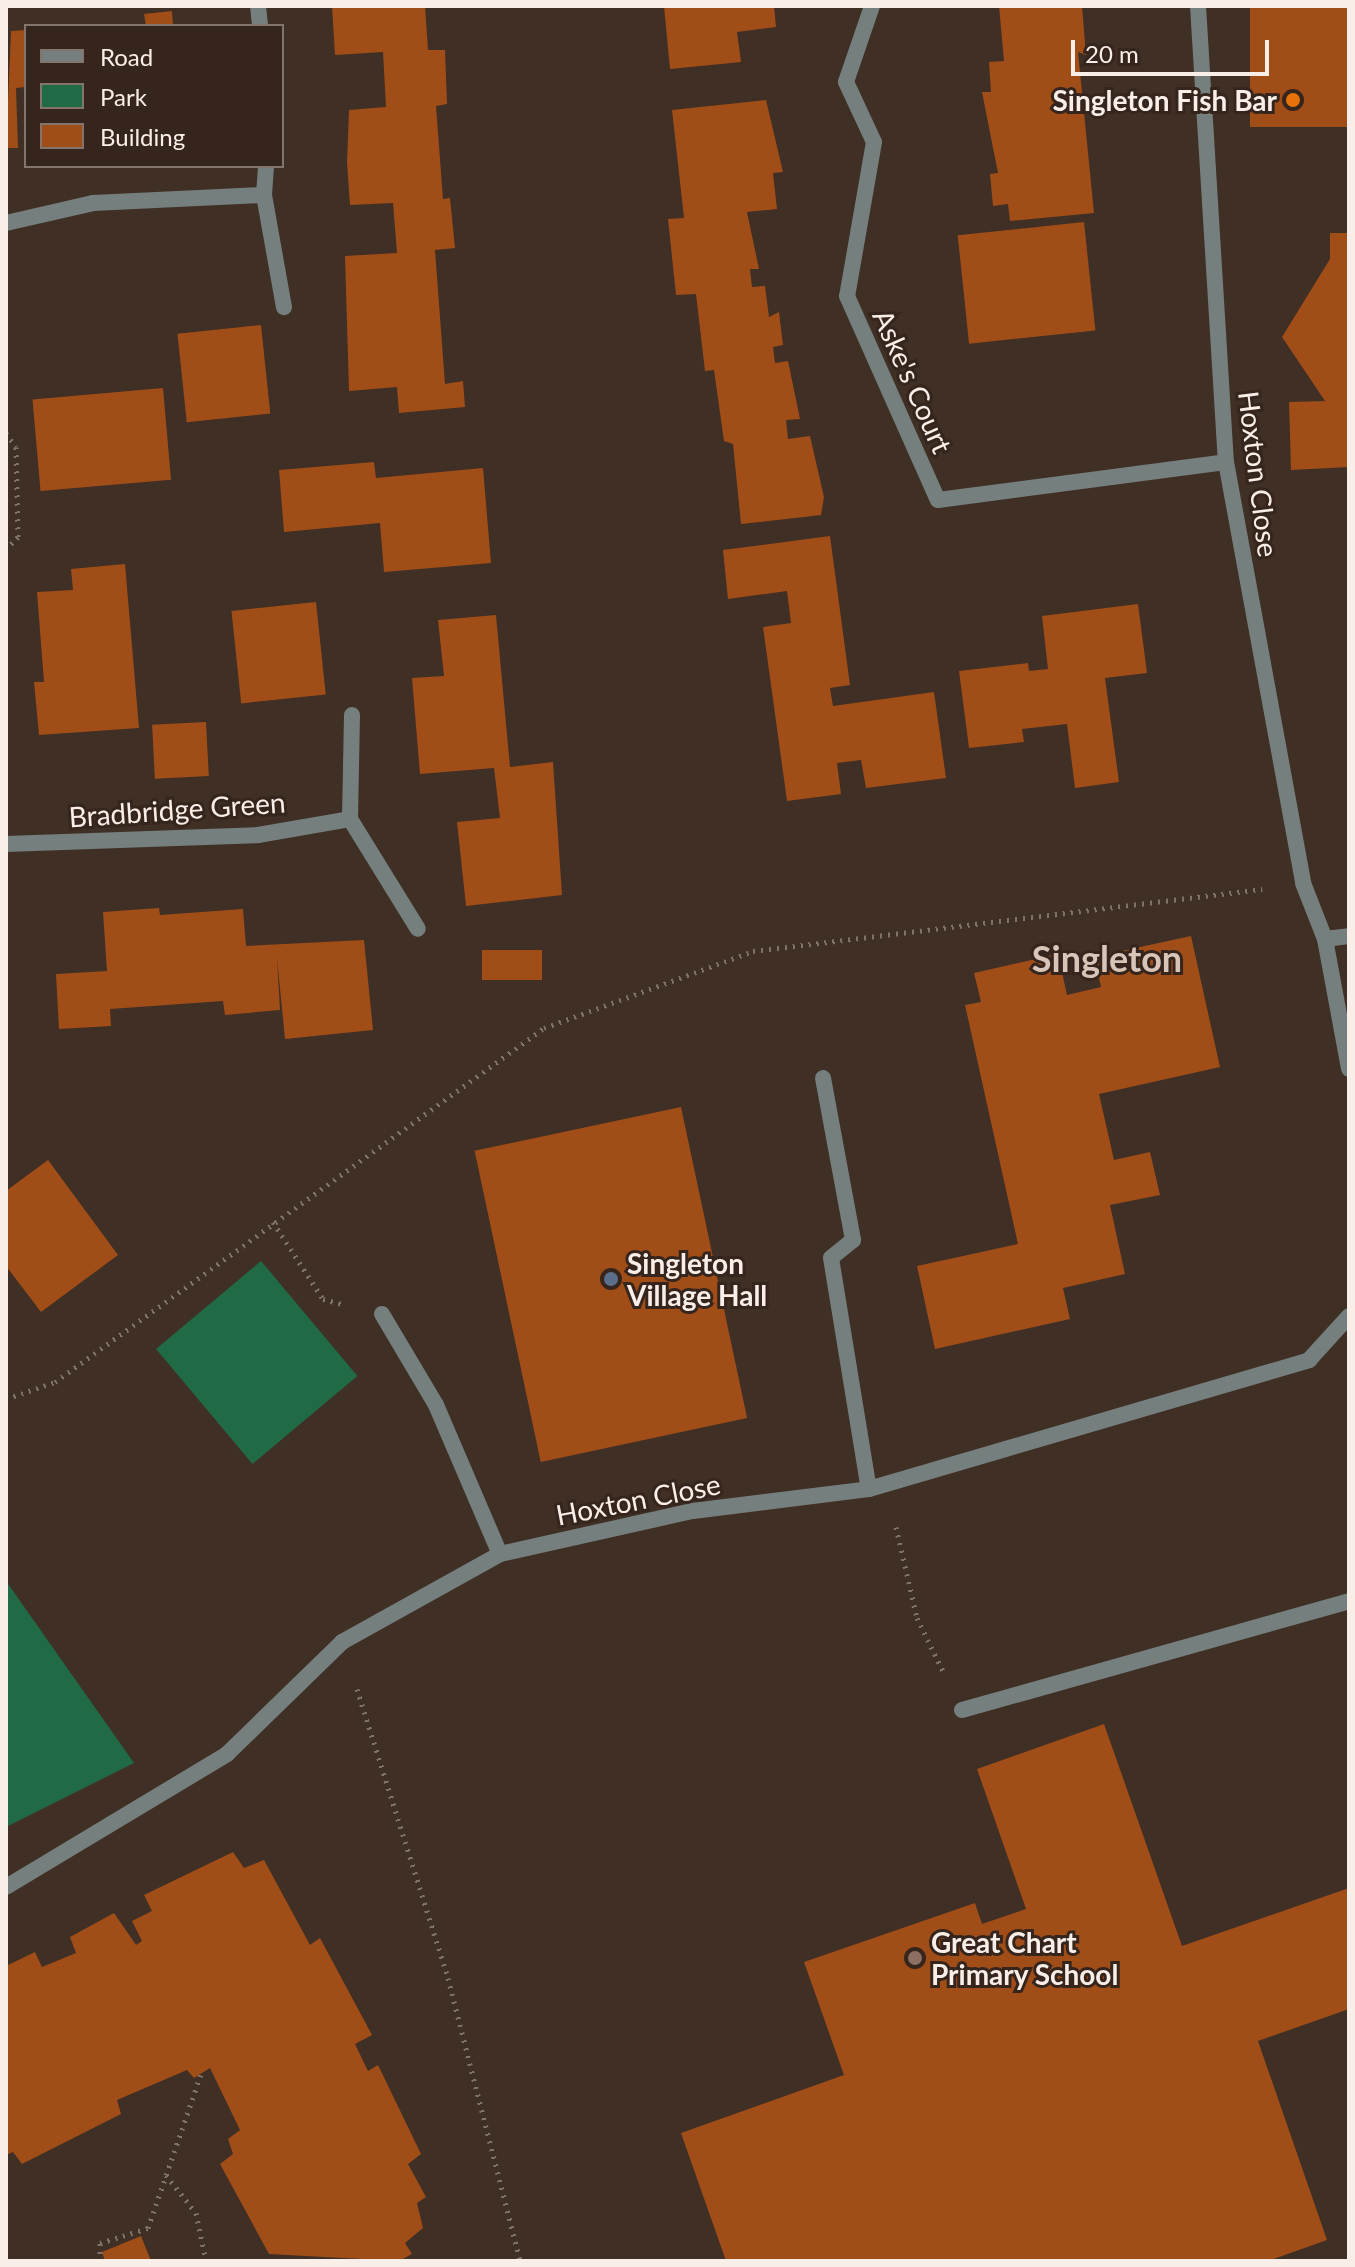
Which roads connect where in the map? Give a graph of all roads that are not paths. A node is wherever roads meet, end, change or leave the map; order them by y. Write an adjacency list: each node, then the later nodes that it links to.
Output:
1 (872, 6): 7 (street, Aske's Court)
2 (1198, 6): 7 (street, Hoxton Close)
3 (266, 168): 4 (street)
4 (264, 195): 5 (street); 6 (street)
5 (6, 223)
6 (284, 307)
7 (1226, 462): 13 (street, Hoxton Close)
8 (352, 715): 9 (street)
9 (350, 819): 10 (street, Bradbridge Green); 11 (street)
10 (6, 844)
11 (418, 929)
12 (1349, 936): 13 (street)
13 (1325, 939): 14 (street, Hoxton Close)
14 (1349, 1069)
15 (823, 1078): 18 (street)
16 (382, 1314): 19 (street)
17 (1349, 1316): 18 (street, Hoxton Close)
18 (869, 1489): 19 (street, Hoxton Close)
19 (500, 1554): 22 (street, Hoxton Close)
20 (1349, 1601): 21 (street)
21 (962, 1710)
22 (6, 1887)

